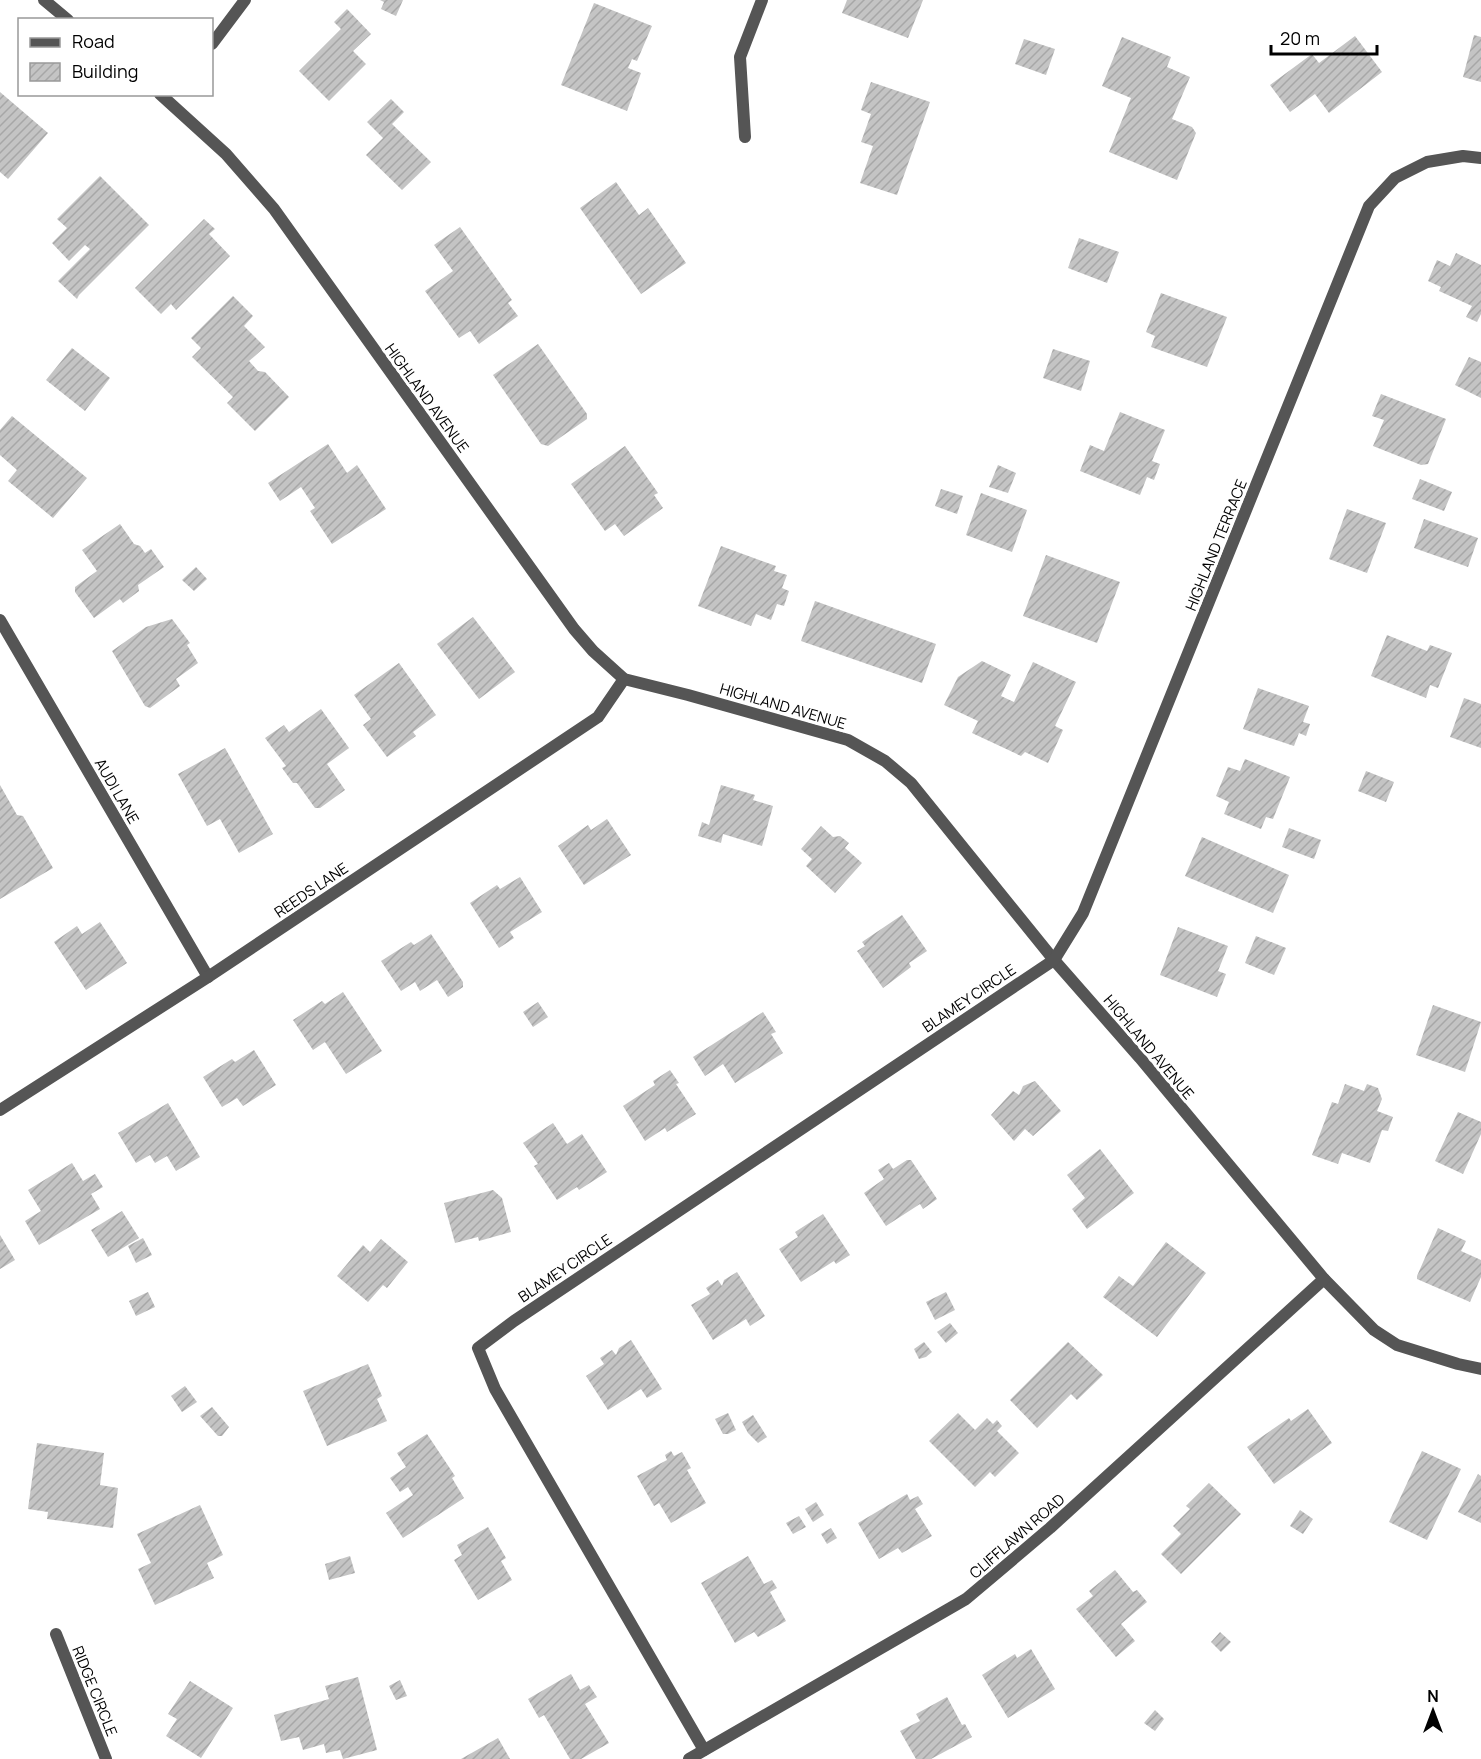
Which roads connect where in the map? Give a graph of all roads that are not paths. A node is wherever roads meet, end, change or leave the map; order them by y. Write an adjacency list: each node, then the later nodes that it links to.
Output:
1 (44, 0): 4 (street)
2 (245, 0): 5 (street)
3 (762, 0): 7 (street)
4 (66, 18)
5 (213, 43)
6 (167, 97): 10 (street, HIGHLAND AVENUE)
7 (745, 138)
8 (1481, 158): 11 (street, HIGHLAND TERRACE)
9 (0, 620): 12 (street, AUDI LANE)
10 (624, 679): 11 (street, HIGHLAND AVENUE); 12 (street, REEDS LANE)
11 (1054, 960): 14 (street, HIGHLAND AVENUE); 17 (street, BLAMEY CIRCLE)
12 (208, 977): 13 (street, REEDS LANE)
13 (0, 1110)
14 (1324, 1279): 15 (street, HIGHLAND AVENUE); 17 (street, CLIFFLAWN ROAD)
15 (1481, 1369)
16 (56, 1634): 18 (street, RIDGE CIRCLE)
17 (704, 1750): 19 (street, CLIFFLAWN ROAD)
18 (106, 1759)
19 (688, 1759)

